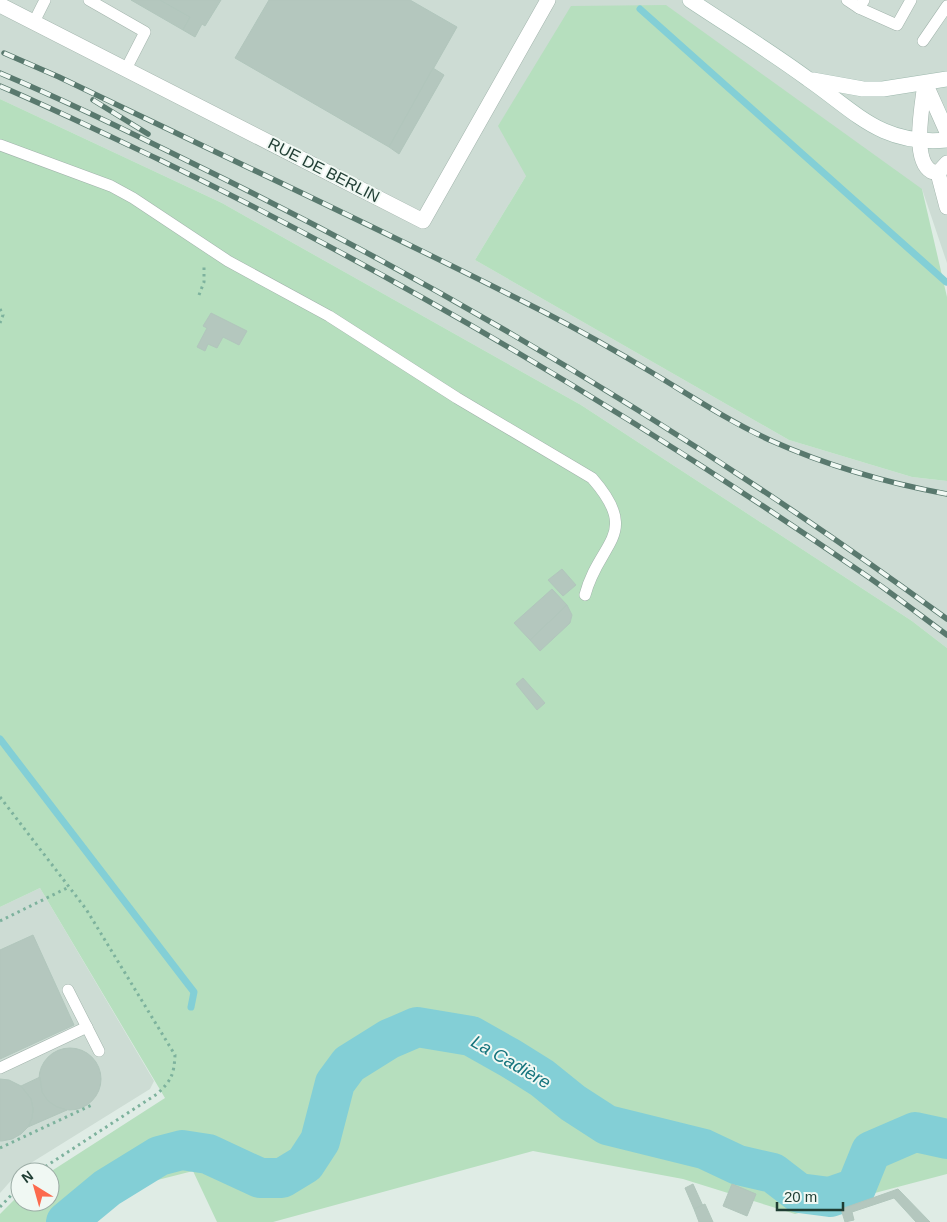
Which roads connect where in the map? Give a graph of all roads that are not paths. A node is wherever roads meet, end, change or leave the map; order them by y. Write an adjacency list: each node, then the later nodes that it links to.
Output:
1 (45, 0): 10 (lane)
2 (88, 0): 12 (lane)
3 (548, 0): 12 (street, RUE DE BERLIN)
4 (690, 0): 13 (street)
5 (847, 0): 7 (lane)
6 (912, 0): 7 (lane)
7 (862, 4)
8 (0, 5): 10 (street, RUE DE BERLIN)
9 (947, 6): 11 (lane)
10 (34, 22): 12 (street, RUE DE BERLIN)
11 (923, 41)
12 (126, 69)
13 (809, 79): 15 (street); 18 (street)
14 (947, 79): 15 (street)
15 (925, 83): 16 (street); 18 (street)
16 (947, 132)
17 (947, 140): 18 (street)
18 (919, 142): 20 (street)
19 (0, 145): 22 (lane)
20 (943, 168): 21 (street)
21 (947, 207)
22 (585, 595)
23 (68, 990): 24 (lane)
24 (87, 1028): 25 (lane); 26 (lane)
25 (99, 1051)
26 (0, 1068)

